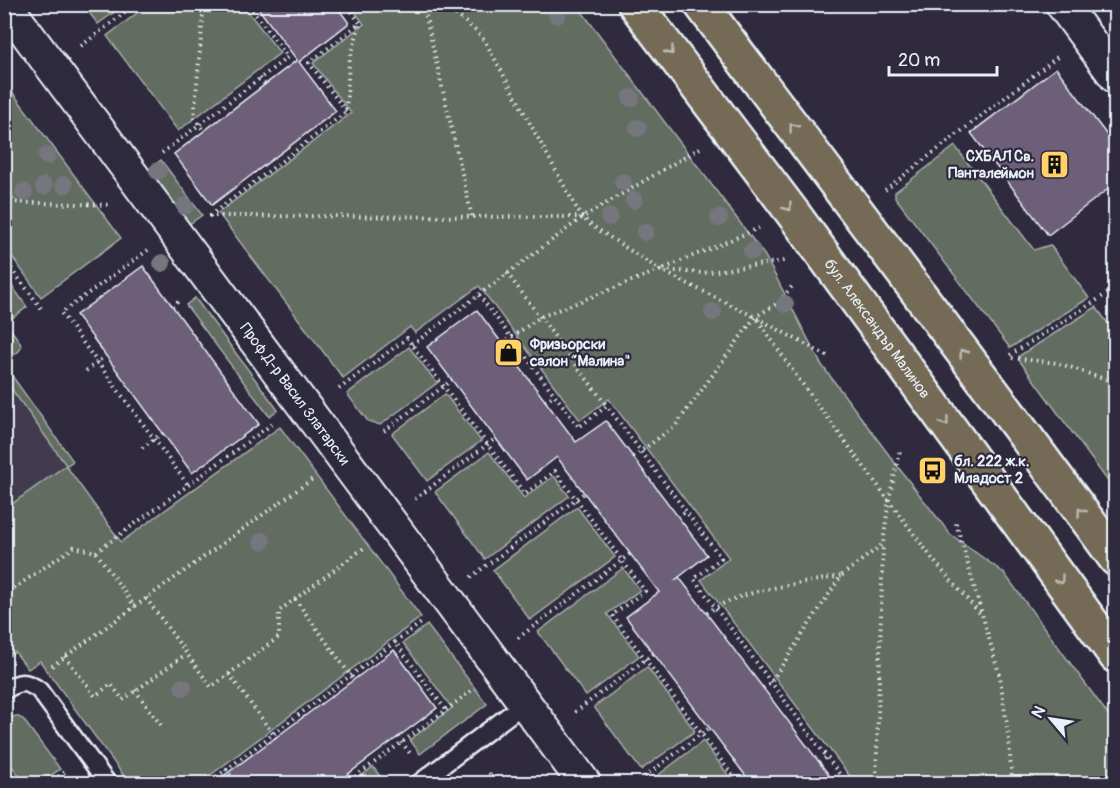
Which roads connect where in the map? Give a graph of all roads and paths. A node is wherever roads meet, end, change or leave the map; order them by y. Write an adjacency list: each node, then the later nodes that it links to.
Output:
1 (136, 4): 15 (path)
2 (204, 4): 20 (path)
3 (248, 4): 13 (path)
4 (346, 4): 11 (path)
5 (423, 4): 27 (path)
6 (441, 4): 28 (path)
7 (635, 4): 94 (main road, бул. Александър Малинов, one-way to 94)
8 (701, 4): 80 (main road, one-way to 8)
9 (1062, 4): 14 (street)
10 (5, 5): 74 (street, Проф.Д-р Васил Златарски)
11 (360, 23): 19 (path); 19 (path)
12 (270, 24): 13 (path)
13 (265, 27): 17 (path)
14 (1085, 36): 16 (street); 24 (path)
15 (81, 46)
16 (1116, 77)
17 (260, 78): 18 (path); 20 (path)
18 (266, 84)
19 (346, 112): 27 (path)
20 (199, 124): 21 (path); 23 (path)
21 (204, 131)
22 (700, 148): 28 (path)
23 (162, 153)
24 (882, 193)
25 (4, 202): 26 (path)
26 (117, 205)
27 (472, 217): 28 (path)
28 (583, 217): 33 (path); 34 (path)
29 (759, 228): 33 (path)
30 (156, 243): 48 (path)
31 (4, 259): 40 (path)
32 (783, 261): 33 (path)
33 (660, 270): 41 (path); 42 (path)
34 (507, 273): 37 (path); 41 (path)
35 (794, 284): 42 (path)
36 (1116, 288): 51 (path)
37 (478, 295): 43 (path); 45 (path)
38 (180, 300): 39 (path)
39 (172, 306)
40 (41, 308)
41 (540, 316): 43 (path); 56 (path)
42 (755, 317): 47 (path); 65 (path); 71 (path)
43 (510, 337): 44 (path); 54 (path)
44 (502, 344)
45 (412, 345): 52 (path); 53 (path)
46 (105, 356): 48 (path)
47 (830, 357)
48 (97, 362): 49 (path); 61 (path)
49 (86, 371)
50 (452, 380): 52 (path)
51 (1116, 383)
52 (444, 387): 58 (path); 62 (path)
53 (339, 389)
54 (554, 395): 55 (path); 56 (path)
55 (545, 401)
56 (607, 406): 65 (path)
57 (284, 416): 68 (path)
58 (384, 430)
59 (162, 434): 61 (path)
60 (496, 438): 62 (path)
61 (154, 440): 63 (path); 68 (path)
62 (488, 444): 70 (path); 74 (path)
63 (142, 448)
64 (900, 450): 71 (path)
65 (641, 451): 66 (path); 72 (path)
66 (633, 457)
67 (318, 476): 85 (path)
68 (188, 485): 78 (path)
69 (584, 493): 70 (path)
70 (576, 499): 81 (path); 84 (path)
71 (889, 499): 76 (path); 90 (path)
72 (686, 511): 73 (path); 88 (path)
73 (678, 517)
74 (388, 519): 84 (street, Проф.Д-р Васил Златарски)
75 (956, 523): 90 (path)
76 (883, 544): 82 (path); 131 (path)
77 (366, 546): 86 (path)
78 (96, 552): 83 (path); 87 (path)
79 (630, 554): 81 (path)
80 (1116, 559)
81 (622, 560): 95 (path); 96 (path)
82 (841, 576): 88 (path); 100 (path)
83 (4, 595)
84 (446, 596): 95 (street, Проф.Д-р Васил Златарски)
85 (146, 598): 87 (path); 91 (path)
86 (295, 599): 97 (path); 98 (path)
87 (135, 607): 93 (path)
88 (715, 608): 89 (path); 100 (path)
89 (707, 613)
90 (982, 616): 132 (path)
91 (186, 654): 97 (path); 103 (path)
92 (653, 654): 96 (path)
93 (65, 656): 101 (path); 103 (path)
94 (1116, 656)
95 (491, 658): 106 (street, Проф.Д-р Васил Златарски)
96 (646, 659): 110 (path); 111 (path)
97 (229, 674): 112 (path)
98 (350, 676): 99 (path); 107 (path); 112 (path)
99 (354, 680)
100 (771, 682): 102 (path); 113 (path)
101 (28, 683): 105 (lane); 121 (lane)
102 (763, 688)
103 (135, 690): 108 (path)
104 (472, 690): 107 (path)
105 (4, 691)
106 (525, 703): 110 (street, Проф.Д-р Васил Златарски); 125 (lane)
107 (446, 710): 124 (path)
108 (162, 728)
109 (709, 728): 111 (path)
110 (547, 733): 127 (street, Проф.Д-р Васил Златарски)
111 (702, 734): 128 (path); 129 (path)
112 (274, 736): 117 (path)
113 (827, 757): 114 (path); 130 (path)
114 (819, 762)
115 (4, 769): 119 (path)
116 (68, 769): 120 (path)
117 (226, 769): 122 (path); 123 (path)
118 (489, 773): 126 (path)
119 (15, 783)
120 (50, 783)
121 (108, 783)
122 (207, 783)
123 (237, 783)
124 (345, 783)
125 (418, 783)
126 (496, 783)
127 (585, 783)
128 (635, 783)
129 (739, 783)
130 (847, 783)
131 (876, 783)
132 (1011, 783)

